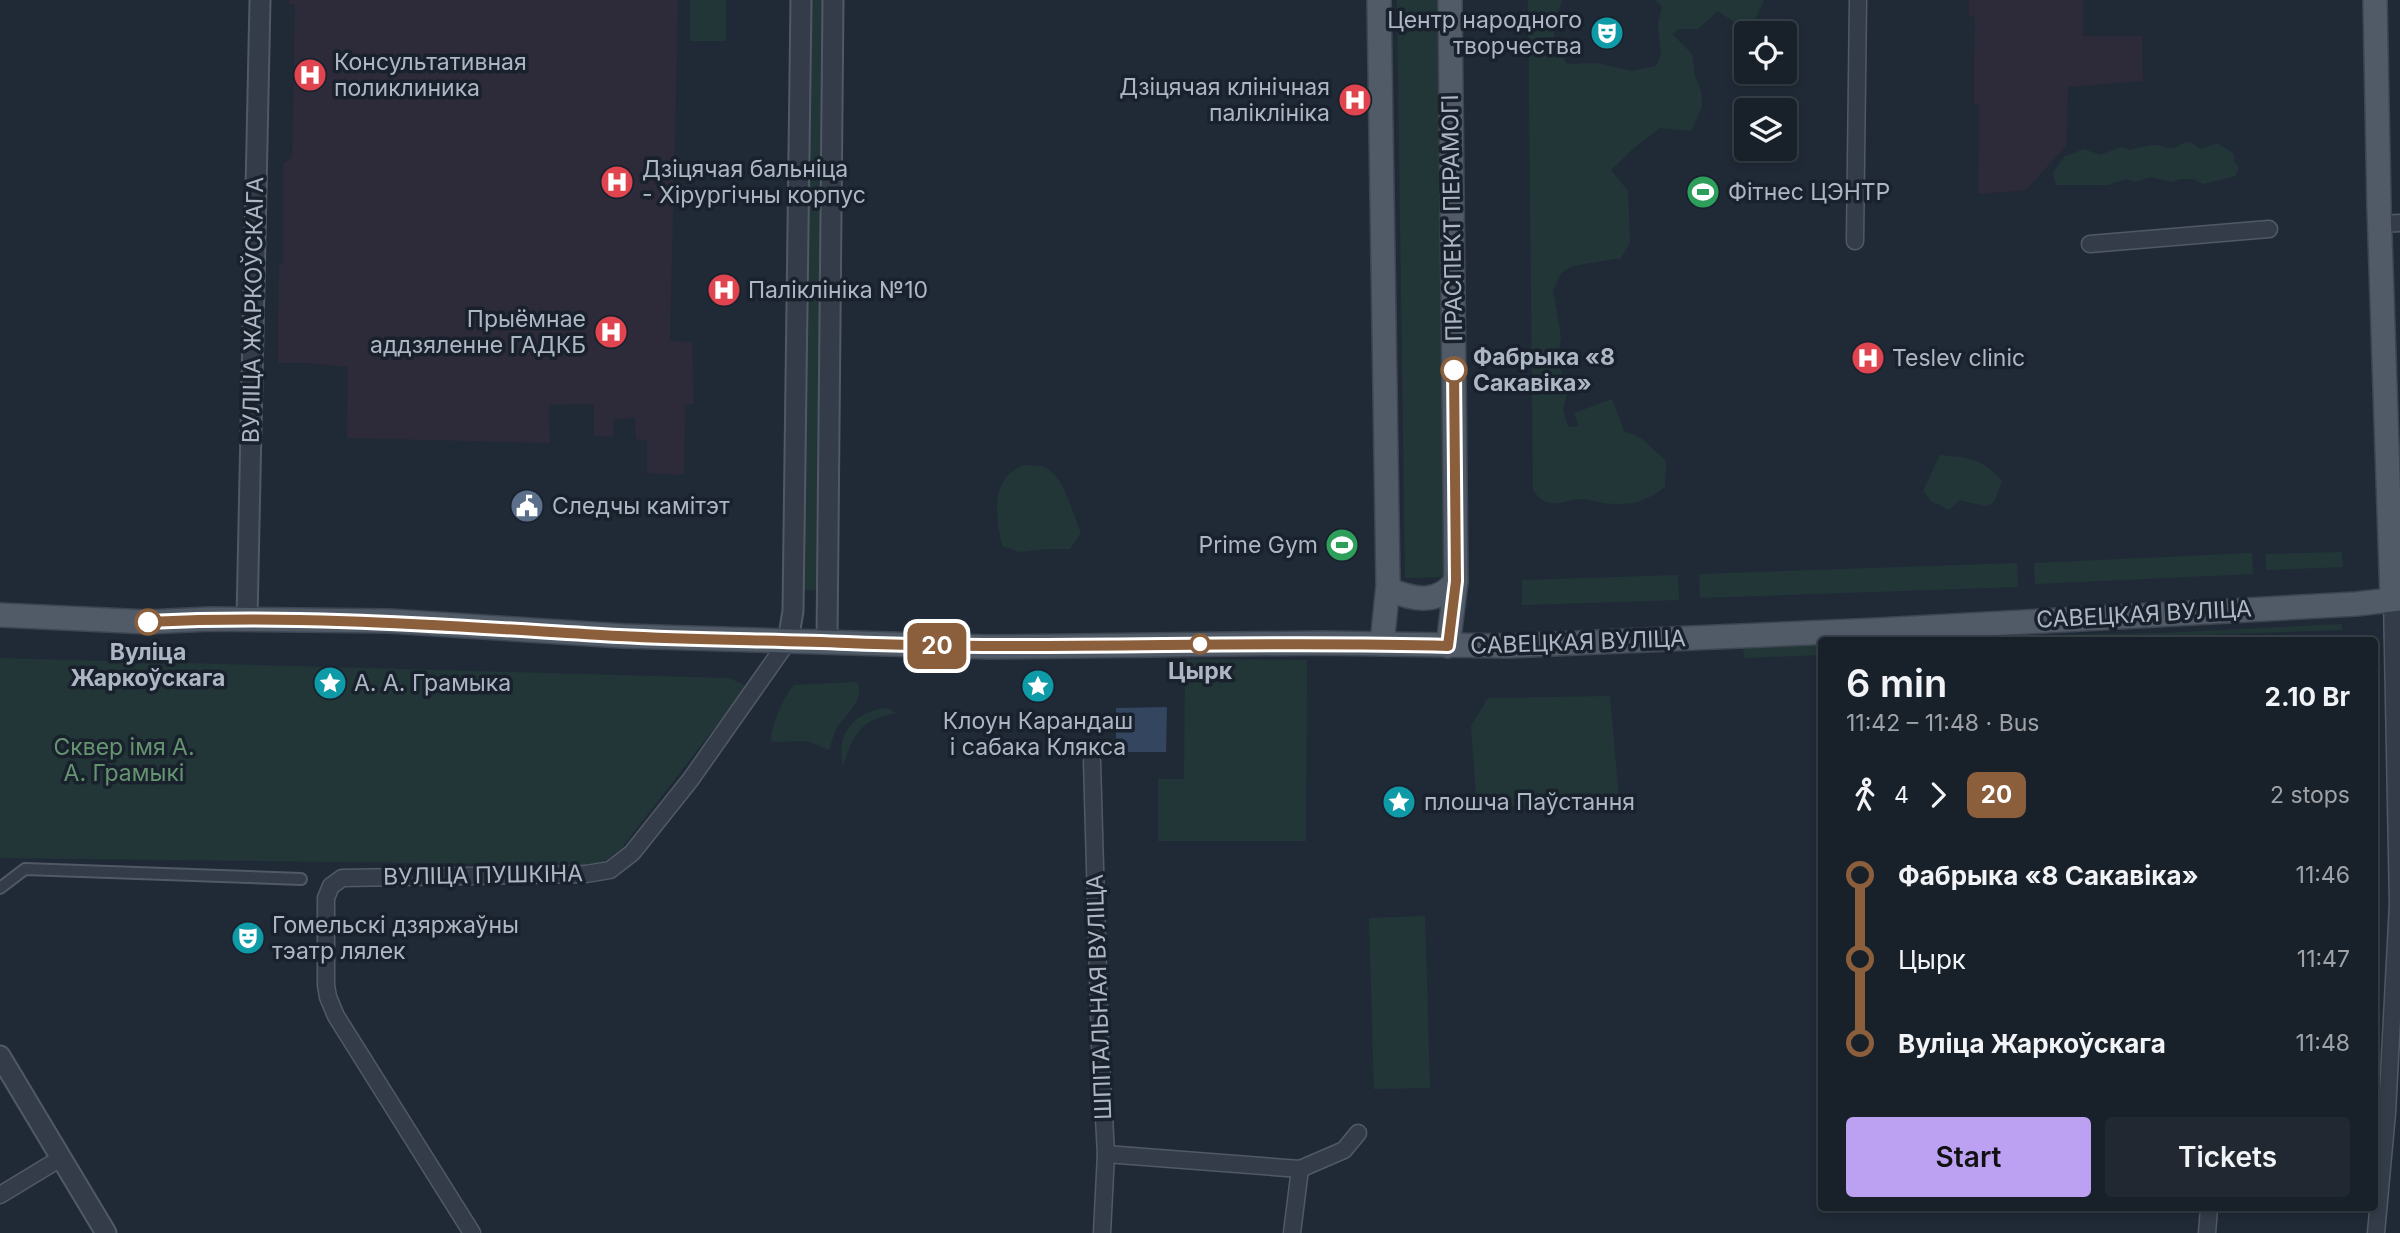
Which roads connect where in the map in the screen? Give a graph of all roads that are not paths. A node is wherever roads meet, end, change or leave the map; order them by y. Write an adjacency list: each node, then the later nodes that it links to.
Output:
1 (260, 0): 20 (street, ВУЛІЦА ЖАРКОЎСКАГА)
2 (801, 0): 9 (street)
3 (833, 0): 8 (street)
4 (1379, 0): 15 (main road)
5 (1450, 0): 14 (main road, ПРАСПЕКТ ПЕРАМОГІ)
6 (1858, 0): 12 (street)
7 (2378, 4): 10 (main road)
8 (831, 196): 9 (street); 16 (street)
9 (798, 197): 17 (street)
10 (2390, 224): 18 (main road)
11 (2269, 229): 13 (street)
12 (1855, 241)
13 (2090, 244)
14 (1456, 581): 15 (main road); 24 (main road, ПРАСПЕКТ ПЕРАМОГІ)
15 (1388, 589): 23 (main road)
16 (828, 595): 17 (street); 22 (street)
17 (794, 596): 21 (street)
18 (2396, 599): 24 (main road, САВЕЦКАЯ ВУЛІЦА); 29 (street)
19 (0, 615): 20 (main road, САВЕЦКАЯ ВУЛІЦА)
20 (247, 619): 21 (main road, САВЕЦКАЯ ВУЛІЦА)
21 (788, 641): 22 (main road, САВЕЦКАЯ ВУЛІЦА); 25 (street, ВУЛІЦА ПУШКІНА)
22 (827, 642): 23 (main road, САВЕЦКАЯ ВУЛІЦА); 25 (street, ВУЛІЦА ПУШКІНА)
23 (1382, 644): 24 (main road, САВЕЦКАЯ ВУЛІЦА)
24 (1448, 646)
25 (765, 675): 38 (street, ВУЛІЦА ПУШКІНА)
26 (1092, 761): 32 (street, ШПІТАЛЬНАЯ ВУЛІЦА)
27 (301, 879): 28 (street)
28 (0, 888)
29 (2399, 904): 42 (street)
30 (0, 1056): 33 (street)
31 (1358, 1133): 34 (street)
32 (1106, 1154): 34 (street); 39 (street, ШПІТАЛЬНАЯ ВУЛІЦА)
33 (61, 1158): 35 (street); 37 (street)
34 (1300, 1169): 40 (street)
35 (0, 1195)
36 (2209, 1211): 41 (street)
37 (106, 1233)
38 (471, 1233)
39 (1102, 1233)
40 (1292, 1233)
41 (2210, 1233)
42 (2376, 1233)

